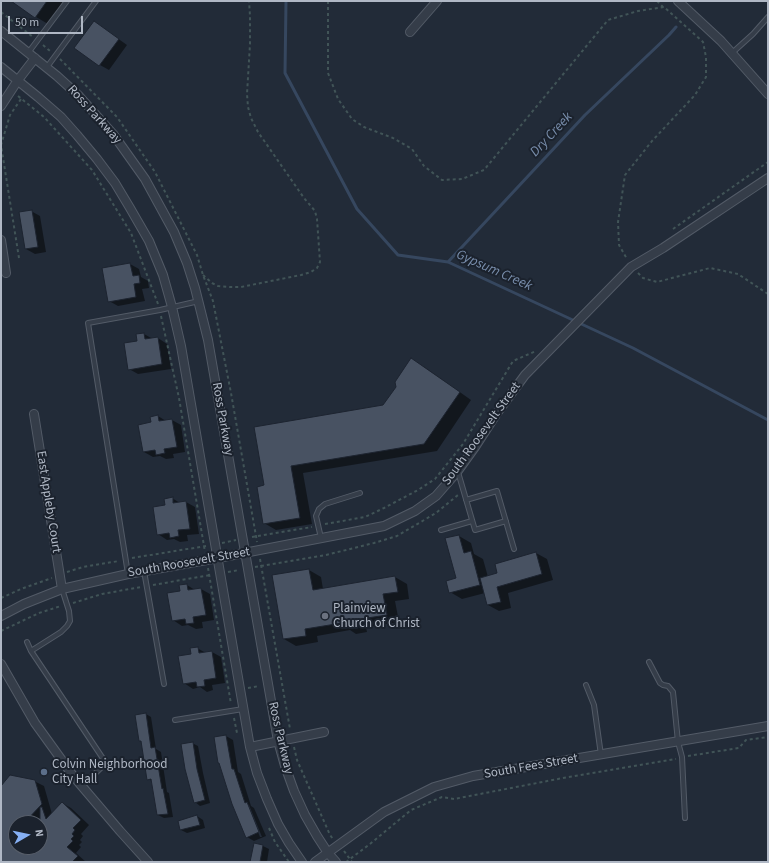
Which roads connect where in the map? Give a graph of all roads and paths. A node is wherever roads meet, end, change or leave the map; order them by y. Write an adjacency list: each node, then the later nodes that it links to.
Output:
1 (67, 1): 13 (lane)
2 (96, 1): 15 (lane)
3 (249, 1): 26 (path)
4 (328, 1): 8 (path)
5 (436, 1): 11 (street)
6 (657, 1): 8 (path)
7 (678, 1): 12 (street)
8 (664, 8): 24 (path)
9 (768, 17): 12 (lane)
10 (1, 31): 13 (street, Ross Parkway)
11 (410, 32)
12 (732, 53): 18 (street)
13 (32, 55): 15 (street, Ross Parkway); 16 (street)
14 (1, 67): 16 (street, Ross Parkway)
15 (47, 67): 26 (street, Ross Parkway)
16 (18, 80): 17 (street); 29 (street, Ross Parkway)
17 (11, 91): 19 (path); 20 (street)
18 (768, 94)
19 (21, 99): 23 (path); 30 (path)
20 (1, 106)
21 (768, 178): 24 (street, South Roosevelt Street)
22 (1, 240): 25 (street)
23 (19, 258)
24 (631, 267): 27 (path); 33 (street, South Roosevelt Street)
25 (6, 273)
26 (192, 278): 28 (street, Ross Parkway)
27 (768, 294)
28 (199, 301): 29 (lane); 42 (street, Ross Parkway)
29 (172, 307): 30 (lane); 43 (street, Ross Parkway)
30 (160, 310): 44 (path); 48 (lane)
31 (539, 349): 39 (path)
32 (34, 414): 54 (street, East Appleby Court)
33 (458, 472): 36 (lane); 41 (street, South Roosevelt Street)
34 (360, 493): 39 (lane)
35 (458, 495): 50 (path)
36 (466, 500): 37 (lane); 38 (lane)
37 (472, 521): 38 (lane); 40 (lane)
38 (506, 521): 45 (lane)
39 (318, 526): 41 (lane); 42 (path)
40 (441, 530)
41 (321, 538): 46 (street, South Roosevelt Street)
42 (243, 539): 43 (path); 46 (street, Ross Parkway)
43 (215, 544): 44 (path); 47 (street, Ross Parkway)
44 (204, 546): 48 (path); 49 (path)
45 (514, 549)
46 (246, 553): 47 (street, South Roosevelt Street); 50 (street, Ross Parkway)
47 (218, 558): 49 (street, South Roosevelt Street); 52 (street, Ross Parkway)
48 (126, 559): 53 (lane); 54 (path)
49 (206, 560): 51 (street, South Roosevelt Street); 55 (path)
50 (248, 568): 52 (path); 67 (street, Ross Parkway)
51 (144, 571): 53 (street, South Roosevelt Street); 56 (lane)
52 (220, 573): 55 (path); 69 (street, Ross Parkway)
53 (128, 574): 57 (street, South Roosevelt Street)
54 (60, 575): 57 (street, East Appleby Court); 58 (path)
55 (209, 575): 56 (path); 71 (path)
56 (147, 586): 59 (path); 66 (lane)
57 (62, 589): 59 (lane); 60 (street, South Roosevelt Street)
58 (1, 598)
59 (67, 605): 61 (path); 63 (lane)
60 (1, 616)
61 (1, 631)
62 (27, 642): 63 (lane)
63 (31, 651): 82 (lane)
64 (649, 662): 78 (lane)
65 (1, 664): 82 (street)
66 (164, 684)
67 (268, 685): 69 (path); 77 (street, Ross Parkway)
68 (586, 685): 80 (lane)
69 (240, 689): 70 (street, Ross Parkway)
70 (243, 708): 71 (lane); 79 (street, Ross Parkway)
71 (232, 710): 72 (lane); 76 (path)
72 (175, 720)
73 (768, 726): 78 (street, South Fees Street)
74 (324, 732): 77 (street)
75 (768, 737): 81 (path)
76 (239, 739)
77 (278, 741): 79 (street); 85 (street, Ross Parkway)
78 (678, 742): 80 (street, South Fees Street); 81 (lane)
79 (250, 747): 88 (street, Ross Parkway)
80 (602, 755): 85 (street, South Fees Street)
81 (682, 757): 83 (lane); 91 (path)
82 (82, 786): 87 (street)
83 (685, 818)
84 (266, 822): 86 (path)
85 (328, 853): 89 (street, South Fees Street); 90 (street, Ross Parkway)
86 (287, 861)
87 (148, 862)
88 (302, 862)
89 (315, 862)
90 (336, 862)
91 (346, 862)

